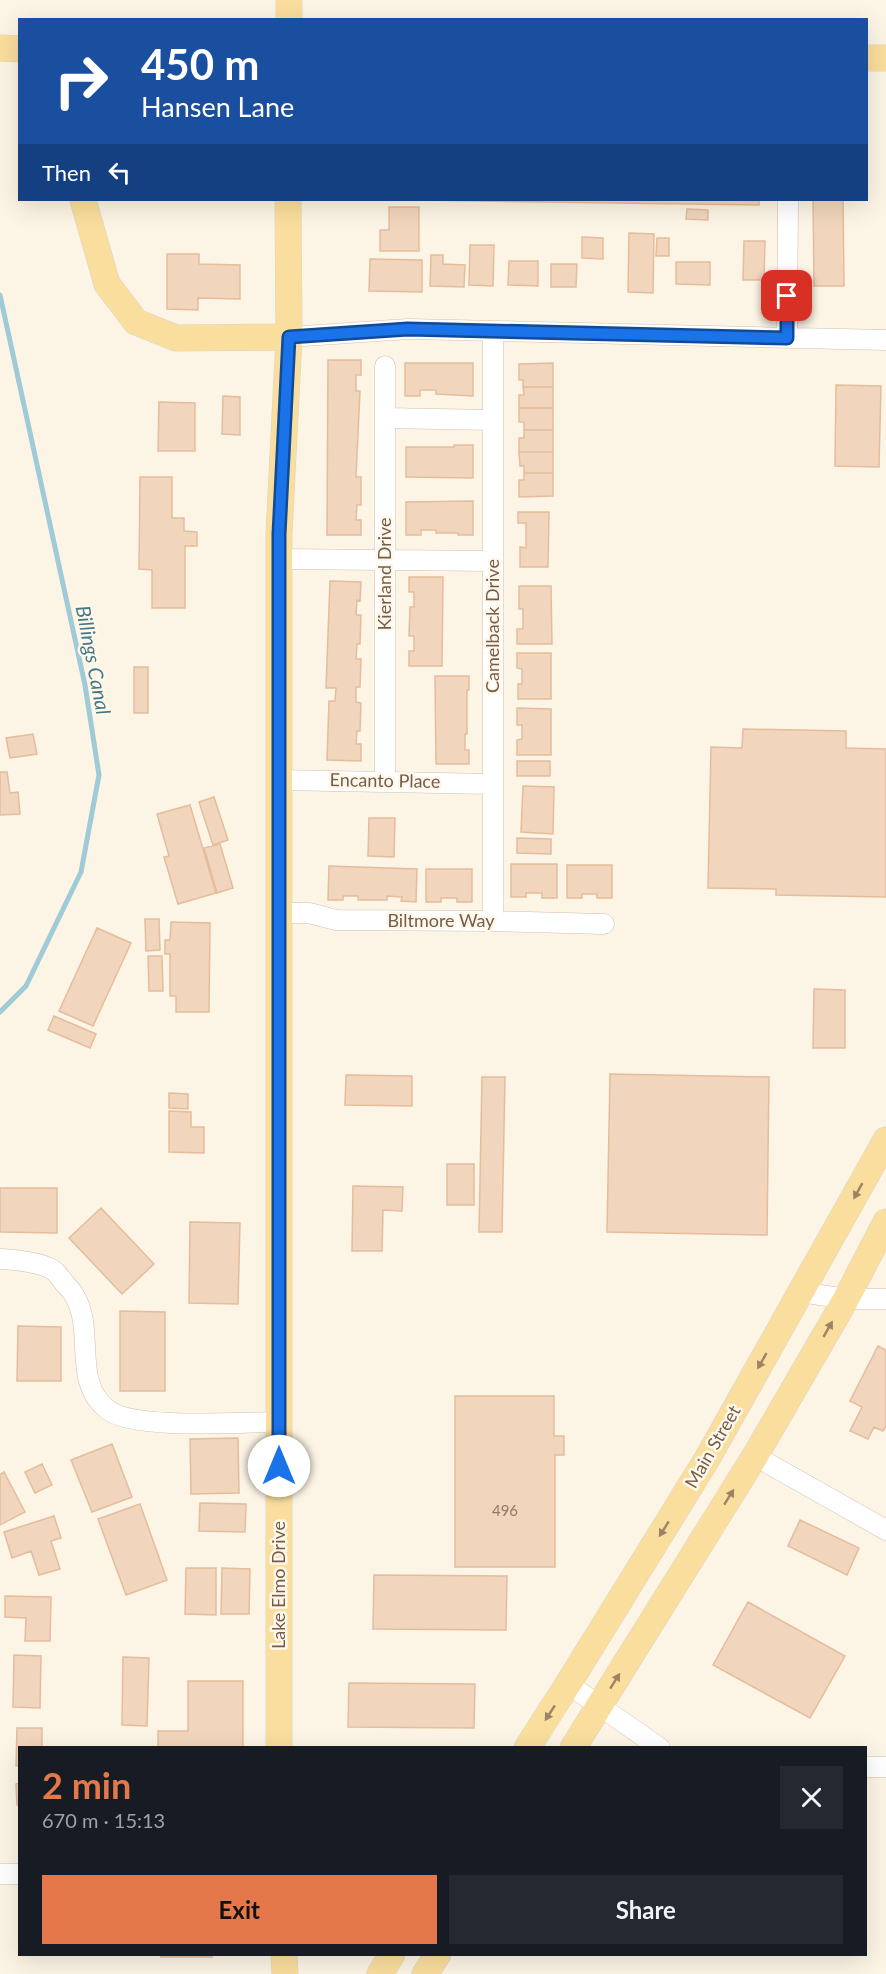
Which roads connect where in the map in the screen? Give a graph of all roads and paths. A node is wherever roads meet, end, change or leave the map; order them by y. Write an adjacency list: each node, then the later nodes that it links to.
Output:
1 (289, 0): 2 (main road)
2 (289, 18)
3 (0, 48): 4 (main road)
4 (18, 49)
5 (868, 58): 6 (main road)
6 (886, 58)
7 (84, 201): 11 (main road)
8 (288, 201): 11 (main road, Lake Elmo Drive)
9 (788, 201): 12 (street)
10 (493, 331): 11 (street); 12 (street); 16 (street, Camelback Drive)
11 (289, 337): 17 (main road, Lake Elmo Drive)
12 (787, 338): 13 (street)
13 (886, 340)
14 (385, 366): 15 (street, Kierland Drive)
15 (386, 418): 16 (street); 18 (street, Kierland Drive)
16 (491, 420): 19 (street, Camelback Drive)
17 (279, 559): 18 (street); 20 (main road, Lake Elmo Drive)
18 (384, 559): 19 (street); 21 (street, Kierland Drive)
19 (493, 561): 22 (street, Camelback Drive)
20 (279, 780): 21 (street, Encanto Place); 23 (main road, Lake Elmo Drive)
21 (385, 781): 22 (street, Encanto Place)
22 (492, 784): 24 (street, Camelback Drive)
23 (279, 913): 24 (street, Biltmore Way); 32 (main road, Lake Elmo Drive)
24 (493, 921): 25 (street, Biltmore Way)
25 (604, 924)
26 (886, 1140): 29 (main road, Main Street, one-way to 29)
27 (886, 1222): 30 (main road)
28 (0, 1259): 32 (street)
29 (801, 1292): 30 (street); 35 (main road, Main Street, one-way to 35)
30 (846, 1299): 31 (street); 33 (main road, one-way to 30)
31 (886, 1299)
32 (279, 1422): 37 (main road, Lake Elmo Drive)
33 (755, 1456): 34 (street); 36 (main road, one-way to 33)
34 (886, 1530)
35 (568, 1684): 36 (street); 38 (main road, Main Street, one-way to 38)
36 (600, 1706): 39 (main road); 40 (street)
37 (279, 1746)
38 (528, 1746)
39 (574, 1746)
40 (657, 1746)
41 (867, 1767): 42 (street)
42 (886, 1767)
43 (0, 1874): 44 (street)
44 (18, 1874)
45 (284, 1956): 48 (main road)
46 (391, 1956): 49 (main road)
47 (437, 1956): 50 (main road)
48 (285, 1974)
49 (380, 1974)
50 (425, 1974)

